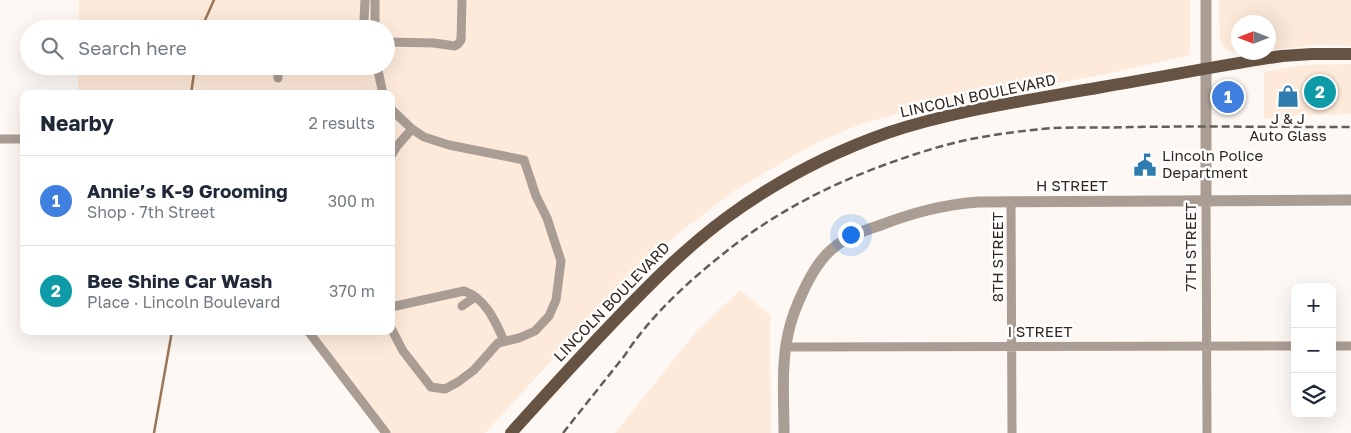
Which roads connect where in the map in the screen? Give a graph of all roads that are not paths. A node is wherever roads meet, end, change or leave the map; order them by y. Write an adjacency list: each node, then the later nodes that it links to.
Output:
1 (365, 0): 5 (street)
2 (375, 0): 6 (street)
3 (462, 0): 7 (street)
4 (1206, 0): 9 (street, 7TH STREET)
5 (364, 20)
6 (375, 20)
7 (395, 42)
8 (1351, 54): 9 (main road, LINCOLN BOULEVARD)
9 (1206, 69): 17 (street, 7TH STREET); 33 (main road, LINCOLN BOULEVARD)
10 (379, 75): 11 (street)
11 (382, 90)
12 (395, 114): 13 (street)
13 (412, 129): 16 (street); 25 (street)
14 (0, 139): 15 (street)
15 (20, 139)
16 (395, 149)
17 (1206, 200): 18 (street, H STREET); 19 (street, H STREET); 28 (street, 7TH STREET)
18 (1351, 200)
19 (1011, 201): 26 (street, H STREET); 27 (street, 8TH STREET)
20 (473, 296): 21 (street); 22 (street); 25 (street)
21 (395, 306)
22 (462, 306)
23 (311, 335): 32 (street)
24 (395, 335): 25 (street)
25 (504, 341)
26 (786, 346): 27 (street, I STREET); 34 (street, H STREET)
27 (1012, 346): 28 (street, I STREET); 35 (street, 8TH STREET)
28 (1206, 346): 29 (street, I STREET); 36 (street, 7TH STREET)
29 (1291, 346)
30 (1336, 346): 31 (street)
31 (1351, 346)
32 (386, 433)
33 (511, 433)
34 (784, 433)
35 (1012, 433)
36 (1206, 433)

